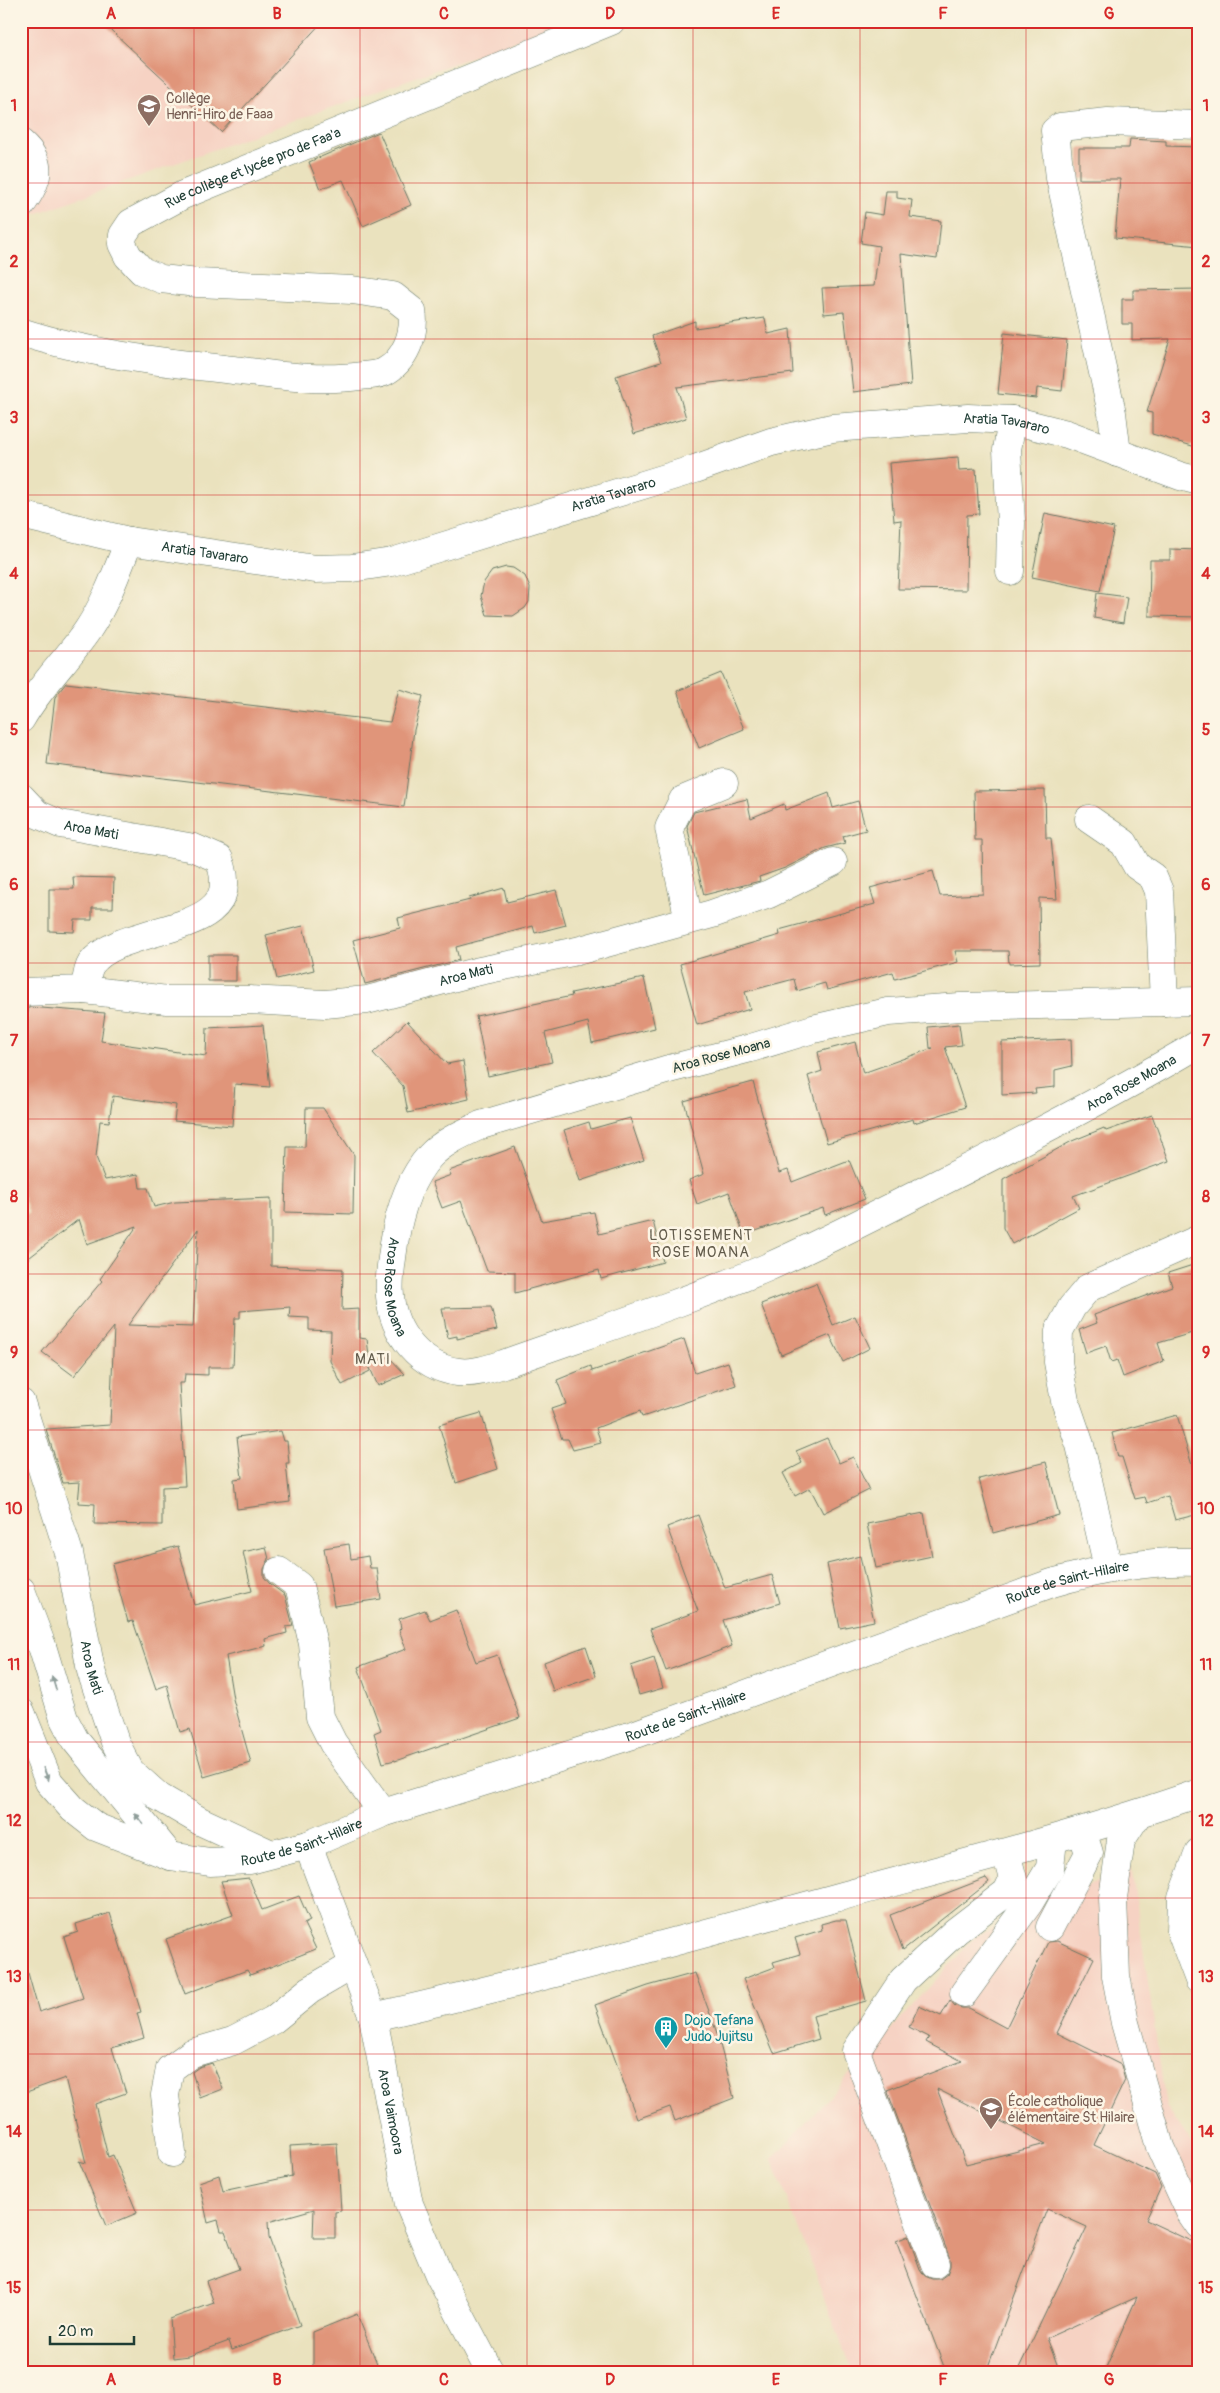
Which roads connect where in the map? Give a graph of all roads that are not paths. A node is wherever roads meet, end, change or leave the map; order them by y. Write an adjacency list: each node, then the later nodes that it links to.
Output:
1 (611, 21): 5 (main road, Rue collège et lycée pro de Faa'a)
2 (1199, 125): 7 (main road)
3 (21, 143): 4 (main road)
4 (21, 205)
5 (21, 332)
6 (1012, 420): 7 (main road, Aratia Tavararo); 10 (main road, Aratia Tavararo); 11 (main road)
7 (1117, 453): 8 (main road, Aratia Tavararo)
8 (1199, 481)
9 (21, 515): 10 (main road, Aratia Tavararo)
10 (128, 541): 12 (main road)
11 (1010, 571)
12 (21, 719)
13 (724, 783): 17 (main road)
14 (21, 798): 18 (main road, Aroa Mati)
15 (1089, 819): 21 (main road)
16 (833, 862): 17 (main road, Aroa Mati)
17 (689, 920): 18 (main road, Aroa Mati)
18 (84, 990): 19 (main road, Aroa Mati)
19 (21, 992)
20 (1199, 1001): 21 (main road, Aroa Rose Moana)
21 (1164, 1002): 22 (main road, Aroa Rose Moana)
22 (1199, 1044)
23 (1199, 1239): 26 (main road)
24 (21, 1403): 39 (main road, Aroa Mati)
25 (1199, 1562): 26 (main road, Route de Saint-Hilaire)
26 (1108, 1568): 33 (main road, Route de Saint-Hilaire)
27 (279, 1571): 33 (main road)
28 (21, 1590): 30 (main road)
29 (21, 1618): 30 (main road)
30 (42, 1646): 41 (main road, one-way to 30)
31 (21, 1712): 41 (main road, Route de Saint-Hilaire, one-way to 41)
32 (1199, 1793): 34 (main road)
33 (383, 1814): 37 (main road, Route de Saint-Hilaire)
34 (1138, 1814): 35 (main road); 48 (main road)
35 (1082, 1831): 36 (main road); 42 (main road)
36 (1053, 1840): 40 (main road); 45 (main road)
37 (308, 1845): 39 (main road, Route de Saint-Hilaire); 43 (main road, Aroa Vaimoora)
38 (1199, 1852): 44 (main road)
39 (269, 1853): 41 (main road, Route de Saint-Hilaire)
40 (1006, 1853): 46 (main road); 49 (main road)
41 (170, 1856)
42 (1050, 1927)
43 (353, 1965): 46 (main road, Aroa Vaimoora); 47 (main road)
44 (1199, 1980)
45 (964, 1993)
46 (373, 2017): 50 (main road, Aroa Vaimoora)
47 (172, 2153)
48 (1199, 2225)
49 (936, 2264)
50 (482, 2368)

